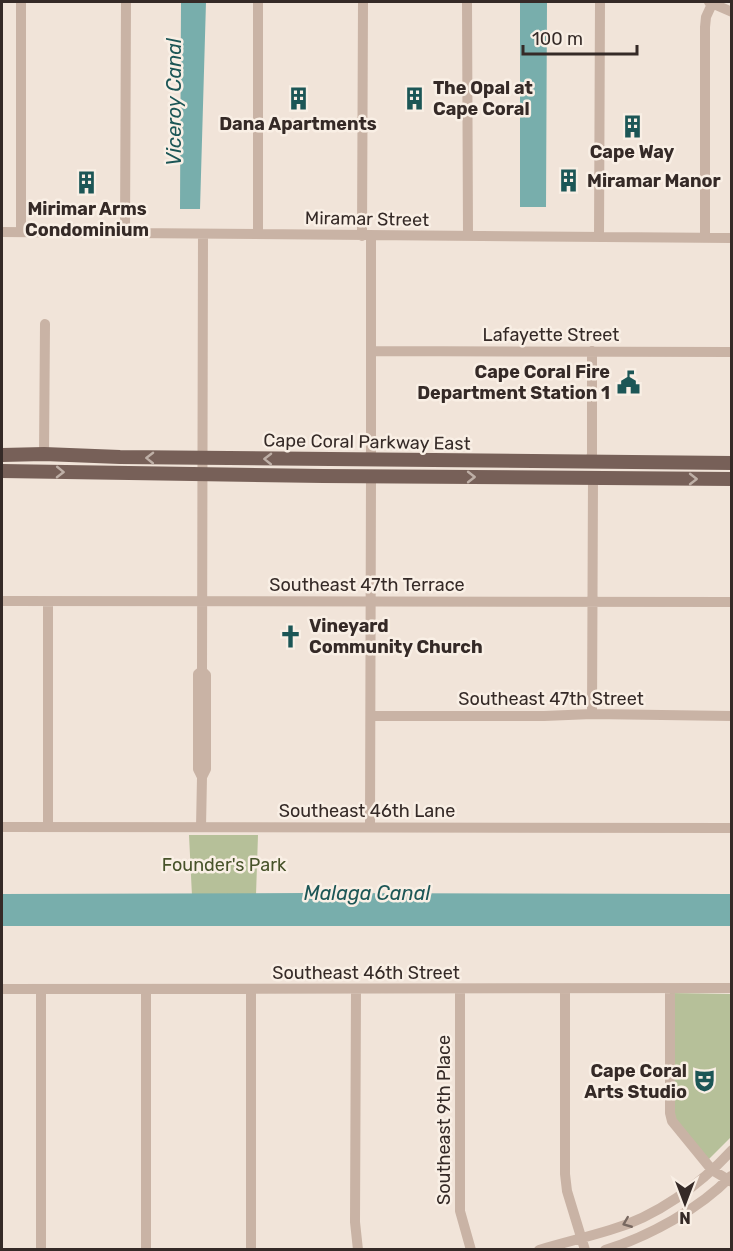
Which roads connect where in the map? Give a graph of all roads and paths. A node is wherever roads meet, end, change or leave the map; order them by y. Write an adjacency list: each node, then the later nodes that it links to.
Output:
1 (21, 2): 10 (street)
2 (126, 2): 11 (street)
3 (258, 2): 13 (street)
4 (363, 2): 14 (street)
5 (467, 2): 15 (street)
6 (600, 2): 16 (street)
7 (711, 3): 8 (street); 17 (street)
8 (732, 12)
9 (2, 232): 10 (street, Miramar Street)
10 (21, 232): 11 (street, Miramar Street)
11 (125, 233): 12 (street, Miramar Street)
12 (203, 234): 13 (street, Miramar Street); 25 (street)
13 (258, 234): 14 (street, Miramar Street)
14 (367, 236): 15 (street, Miramar Street); 20 (street)
15 (468, 236): 16 (street, Miramar Street)
16 (599, 237): 17 (street, Miramar Street)
17 (705, 238): 18 (street, Miramar Street)
18 (732, 238)
19 (45, 324): 23 (street)
20 (371, 351): 21 (street, Lafayette Street); 26 (street)
21 (592, 351): 22 (street, Lafayette Street); 28 (street)
22 (732, 352)
23 (44, 454): 24 (main road, Cape Coral Parkway East); 25 (main road, Cape Coral Parkway East, one-way to 23)
24 (2, 456)
25 (202, 458): 26 (main road, Cape Coral Parkway East, one-way to 25); 32 (street)
26 (369, 460): 27 (main road, Cape Coral Parkway East); 33 (main road)
27 (452, 461): 28 (main road, Cape Coral Parkway East); 34 (main road)
28 (590, 462): 29 (main road, Cape Coral Parkway East); 35 (main road)
29 (677, 463): 30 (main road, Cape Coral Parkway East); 36 (main road)
30 (732, 463)
31 (2, 471): 32 (main road, Cape Coral Parkway East, one-way to 32)
32 (202, 475): 33 (main road, Cape Coral Parkway East); 41 (street)
33 (288, 476): 34 (main road, Cape Coral Parkway East)
34 (371, 477): 35 (main road, Cape Coral Parkway East, one-way to 35); 42 (street)
35 (508, 478): 36 (main road, Cape Coral Parkway East)
36 (593, 478): 37 (main road, Cape Coral Parkway East, one-way to 37); 39 (street)
37 (732, 479)
38 (2, 601): 40 (street, Southeast 47th Terrace)
39 (593, 601): 42 (street, Southeast 47th Terrace); 43 (street, Southeast 47th Terrace); 44 (street)
40 (48, 602): 41 (street, Southeast 47th Terrace); 48 (street)
41 (202, 602): 42 (street, Southeast 47th Terrace); 49 (street)
42 (371, 602): 45 (street)
43 (732, 602)
44 (592, 714): 45 (street, Southeast 47th Street); 46 (street, Southeast 47th Street)
45 (371, 716): 50 (street)
46 (732, 716)
47 (2, 827): 48 (street, Southeast 46th Lane)
48 (48, 827): 49 (street, Southeast 46th Lane)
49 (201, 827): 50 (street, Southeast 46th Lane)
50 (370, 827): 51 (street, Southeast 46th Lane)
51 (732, 828)
52 (732, 988): 59 (street, Southeast 46th Street)
53 (2, 989): 54 (street, Southeast 46th Street)
54 (41, 989): 60 (street, Southeast 46th Street); 67 (street)
55 (251, 989): 56 (street, Southeast 46th Street); 60 (street, Southeast 46th Street); 69 (street)
56 (356, 989): 57 (street, Southeast 46th Street); 70 (street)
57 (460, 989): 58 (street, Southeast 46th Street); 71 (street, Southeast 9th Place)
58 (565, 989): 59 (street, Southeast 46th Street); 65 (street)
59 (670, 989): 62 (street)
60 (146, 990): 68 (street)
61 (732, 1150): 62 (street)
62 (711, 1170): 63 (street); 64 (street, one-way to 64)
63 (730, 1179): 66 (street)
64 (604, 1232): 65 (street); 66 (street)
65 (581, 1238): 72 (street); 73 (street)
66 (608, 1249)
67 (41, 1250)
68 (146, 1250)
69 (251, 1250)
70 (358, 1250)
71 (471, 1250)
72 (539, 1250)
73 (585, 1250)

